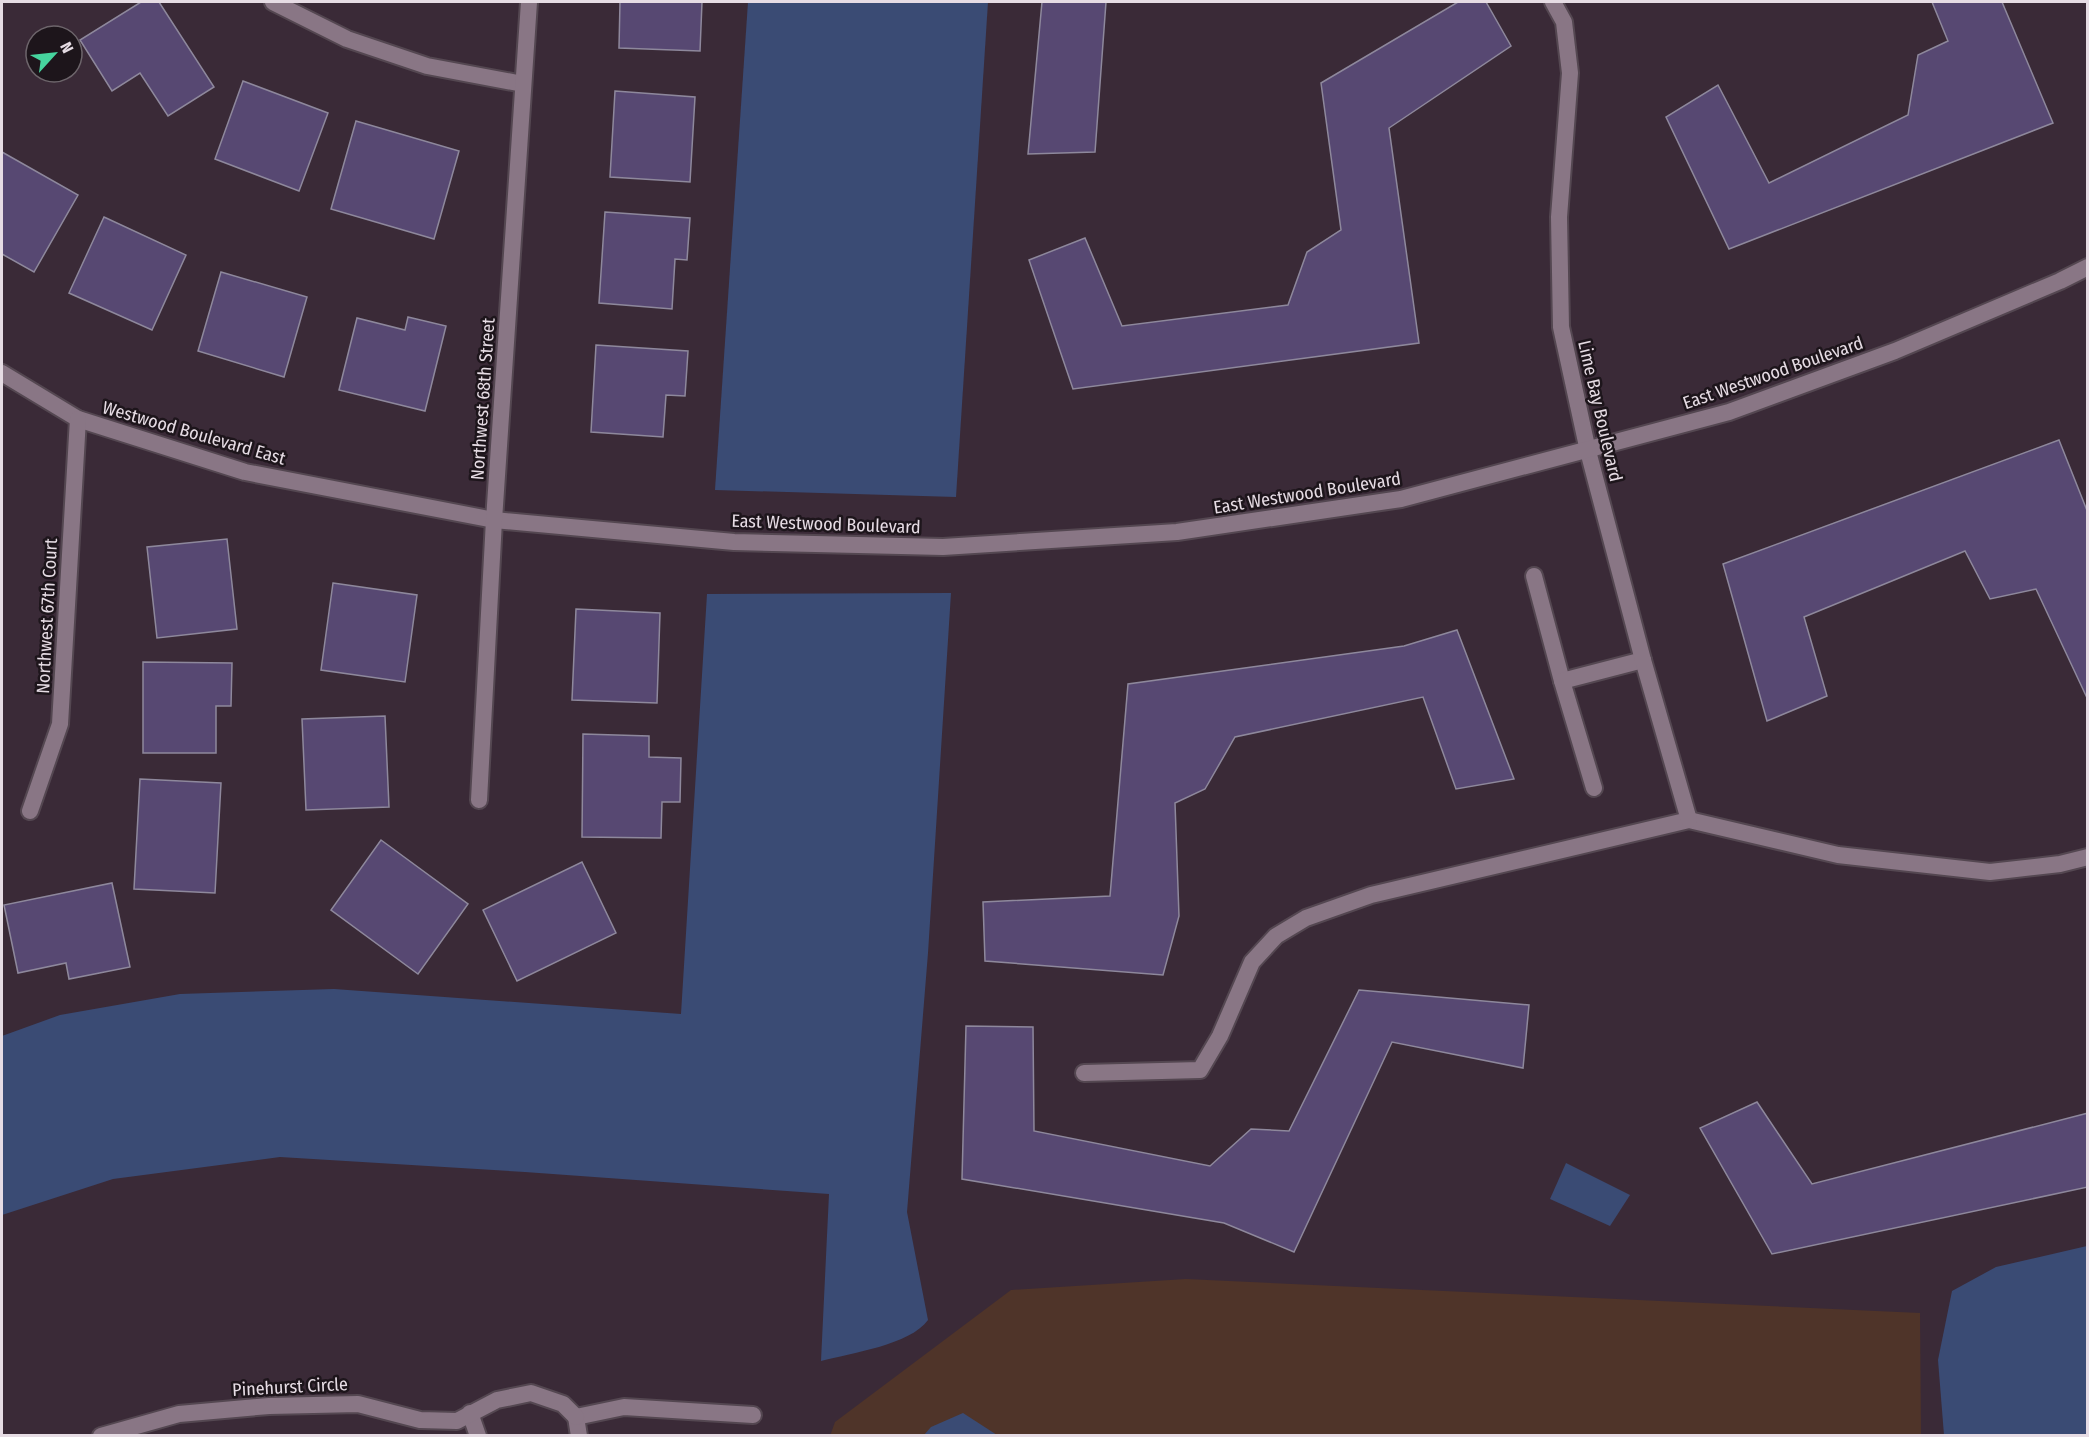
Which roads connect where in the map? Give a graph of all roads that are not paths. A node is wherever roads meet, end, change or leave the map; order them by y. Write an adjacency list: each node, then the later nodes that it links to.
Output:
1 (273, 2): 4 (street)
2 (530, 2): 4 (street, Northwest 68th Street)
3 (1553, 2): 8 (street, Lime Bay Boulevard)
4 (523, 84): 9 (street, Northwest 68th Street)
5 (2088, 267): 8 (street, East Westwood Boulevard)
6 (2, 373): 7 (street, Westwood Boulevard East)
7 (78, 419): 9 (street, Westwood Boulevard East); 15 (street, Northwest 67th Court)
8 (1588, 451): 9 (street, East Westwood Boulevard); 11 (street, Lime Bay Boulevard)
9 (494, 520): 14 (street, Northwest 68th Street)
10 (1534, 576): 12 (street)
11 (1643, 660): 12 (street); 16 (street, Lime Bay Boulevard)
12 (1562, 681): 13 (street)
13 (1594, 788)
14 (479, 800)
15 (30, 811)
16 (1689, 820): 17 (street); 18 (street)
17 (2088, 857)
18 (1084, 1073)
19 (470, 1413): 21 (street, Pinehurst Circle); 22 (street, Pinehurst Circle); 23 (street)
20 (753, 1415): 21 (street)
21 (576, 1417): 24 (street)
22 (101, 1436)
23 (478, 1436)
24 (579, 1436)

